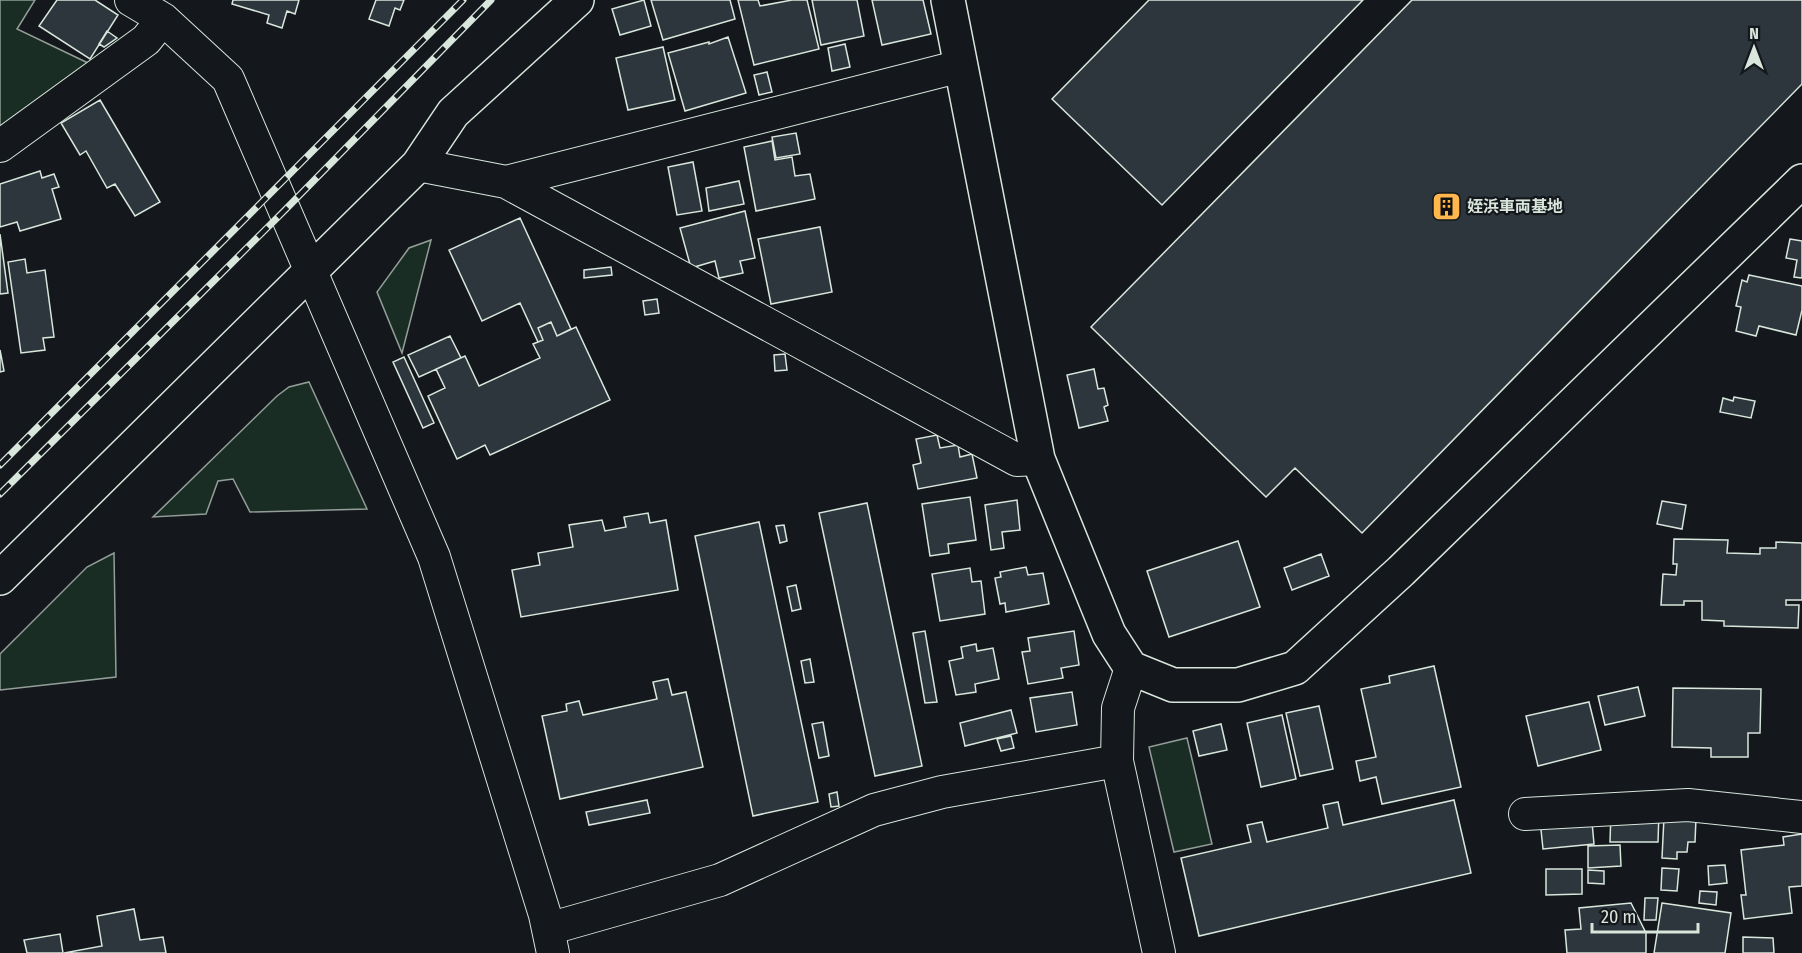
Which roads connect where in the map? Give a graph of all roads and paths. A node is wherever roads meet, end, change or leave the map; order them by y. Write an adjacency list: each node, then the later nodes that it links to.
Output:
1 (131, 0): 4 (street)
2 (577, 0): 7 (street)
3 (948, 0): 5 (street)
4 (163, 19): 6 (street); 10 (street)
5 (961, 66): 9 (street); 11 (street)
6 (0, 146)
7 (418, 165): 9 (street); 10 (street)
8 (1802, 181): 13 (street)
9 (506, 182): 11 (street)
10 (312, 269): 12 (street); 17 (street)
11 (1038, 459): 13 (street)
12 (0, 578)
13 (1131, 668): 14 (street)
14 (1117, 761): 17 (street); 18 (street)
15 (1525, 814): 16 (street)
16 (1802, 817)
17 (551, 941)
18 (1159, 953)

